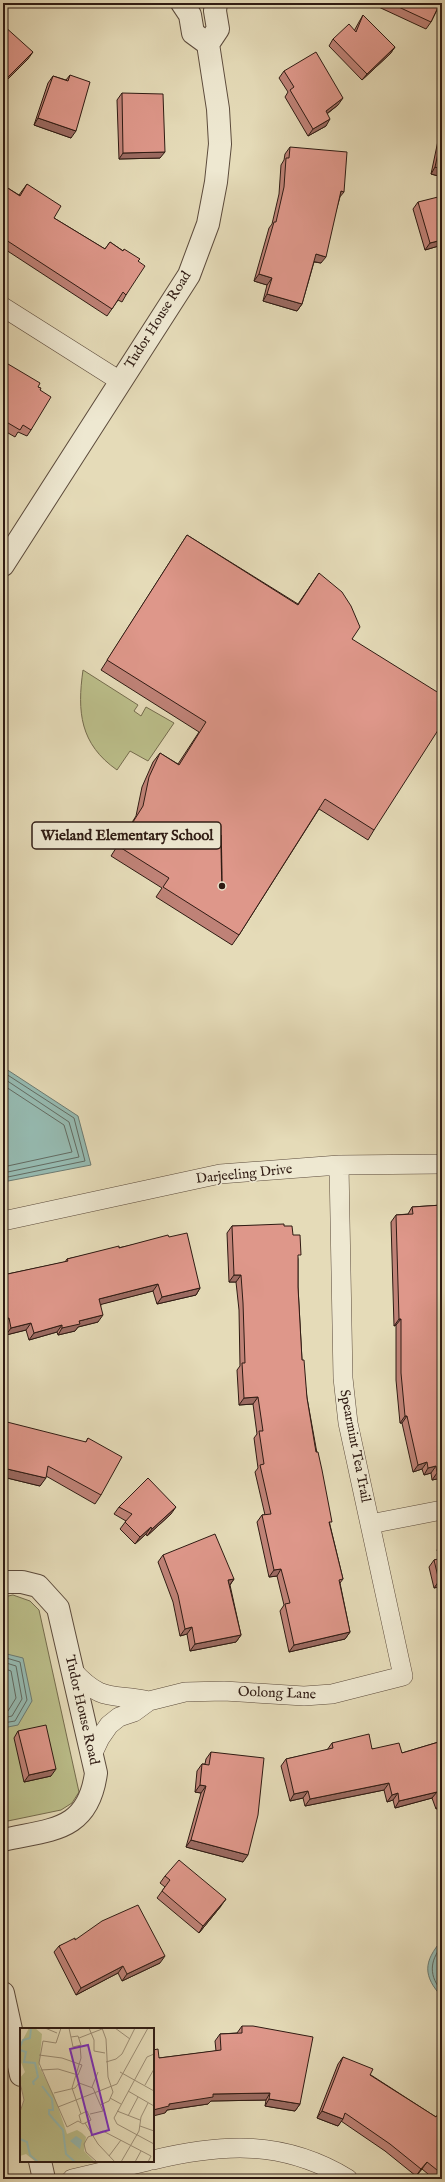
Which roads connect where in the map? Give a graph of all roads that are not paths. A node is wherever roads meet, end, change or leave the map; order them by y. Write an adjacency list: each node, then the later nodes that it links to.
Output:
1 (182, 3): 3 (street)
2 (216, 3): 3 (street)
3 (208, 44): 5 (street, Tudor House Road)
4 (3, 307): 5 (street)
5 (120, 382): 6 (street, Tudor House Road)
6 (3, 566)
7 (442, 1164): 8 (street, Darjeeling Drive)
8 (339, 1165): 9 (street, Darjeeling Drive); 11 (street, Spearmint Tea Trail)
9 (3, 1221)
10 (442, 1510): 11 (street)
11 (370, 1524): 14 (street, Spearmint Tea Trail)
12 (3, 1582): 13 (street, Tudor House Road)
13 (73, 1672): 15 (street, Oolong Lane); 16 (street, Tudor House Road)
14 (403, 1676): 15 (street, Oolong Lane)
15 (149, 1701): 16 (street, Oolong Lane)
16 (92, 1755): 17 (street, Tudor House Road)
17 (25, 1835): 18 (street, Tudor House Road); 19 (street, Tudor House Road)
18 (3, 1840)
19 (3, 1850)
20 (3, 1993): 21 (street)
21 (20, 2070)
22 (154, 2160): 27 (street)
23 (40, 2162): 25 (street)
24 (144, 2162): 26 (street)
25 (44, 2179)
26 (72, 2179)
27 (348, 2179)

